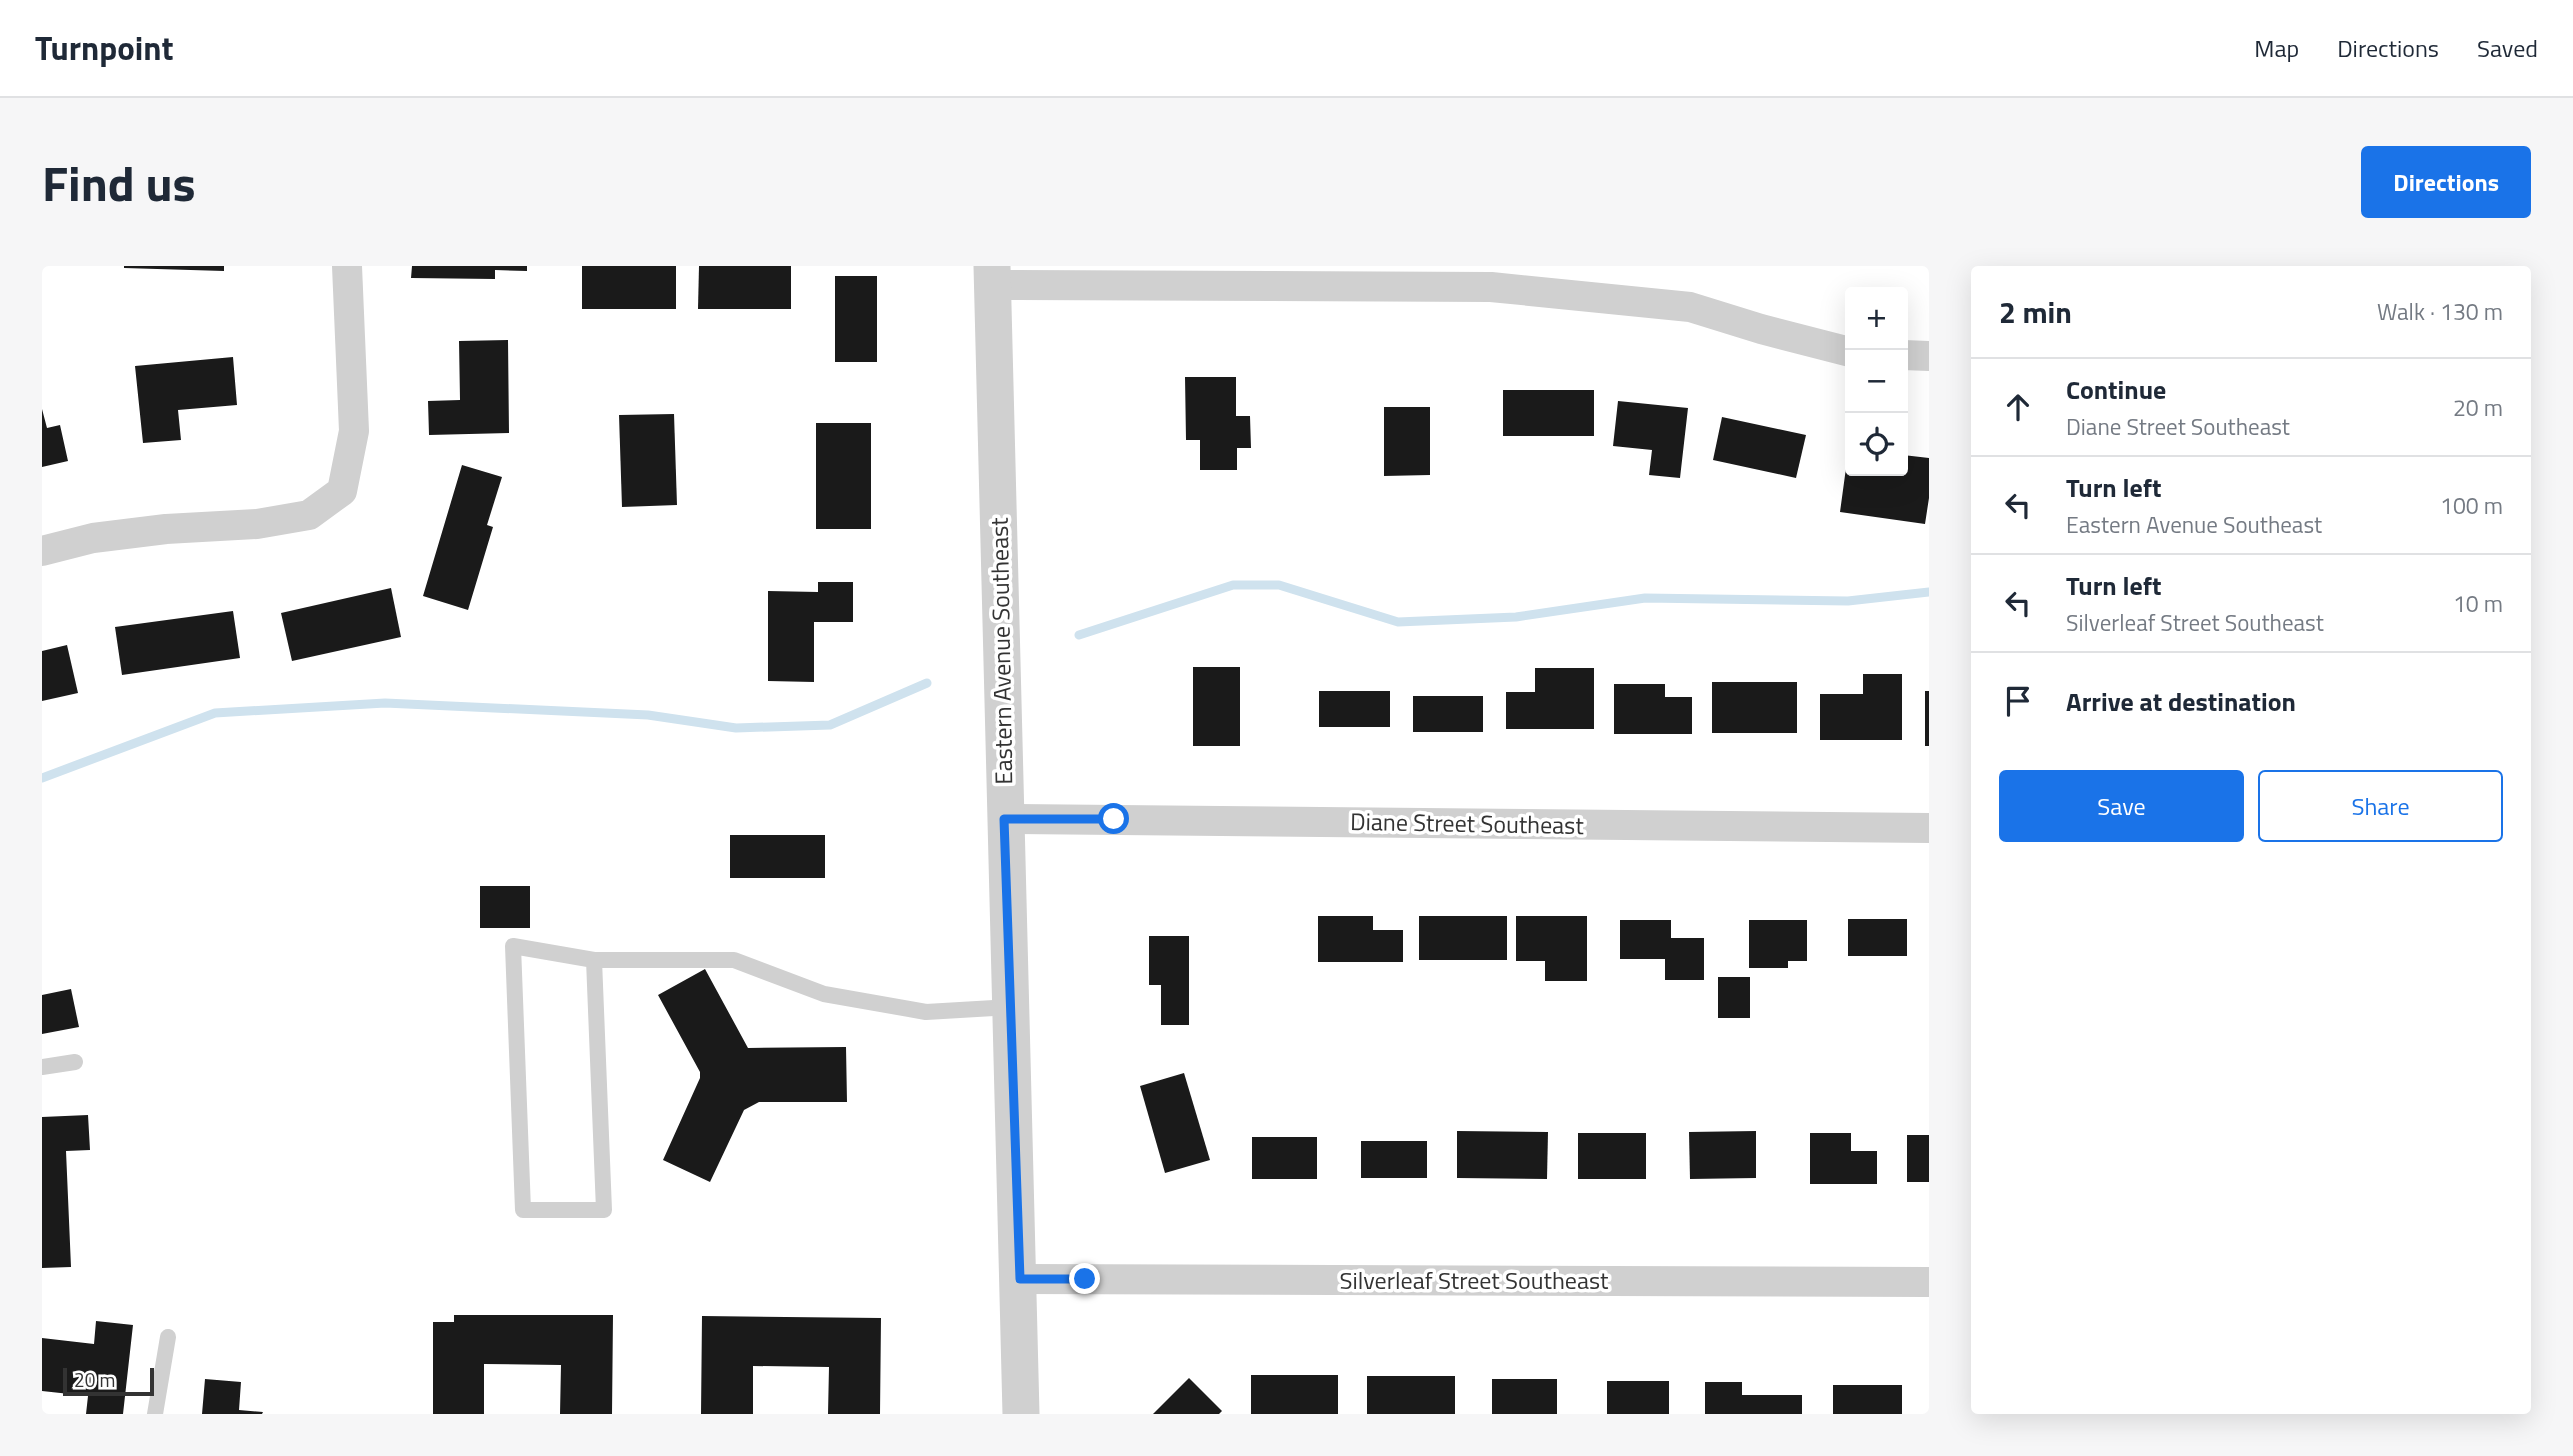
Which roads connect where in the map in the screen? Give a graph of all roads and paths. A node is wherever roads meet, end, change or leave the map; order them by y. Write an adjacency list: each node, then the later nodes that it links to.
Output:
1 (347, 266): 6 (street)
2 (992, 275): 3 (street); 7 (street, Eastern Avenue Southeast)
3 (1845, 351)
4 (1908, 355): 5 (street)
5 (1929, 356)
6 (42, 551)
7 (1004, 819): 8 (street, Diane Street Southeast); 10 (street, Eastern Avenue Southeast)
8 (1929, 828)
9 (594, 960): 9 (lane); 10 (lane)
10 (1011, 1007): 13 (street, Eastern Avenue Southeast)
11 (75, 1062): 12 (lane)
12 (42, 1067)
13 (1020, 1279): 14 (street, Silverleaf Street Southeast); 17 (street, Eastern Avenue Southeast)
14 (1929, 1282)
15 (168, 1337): 16 (lane)
16 (155, 1414)
17 (1021, 1414)

